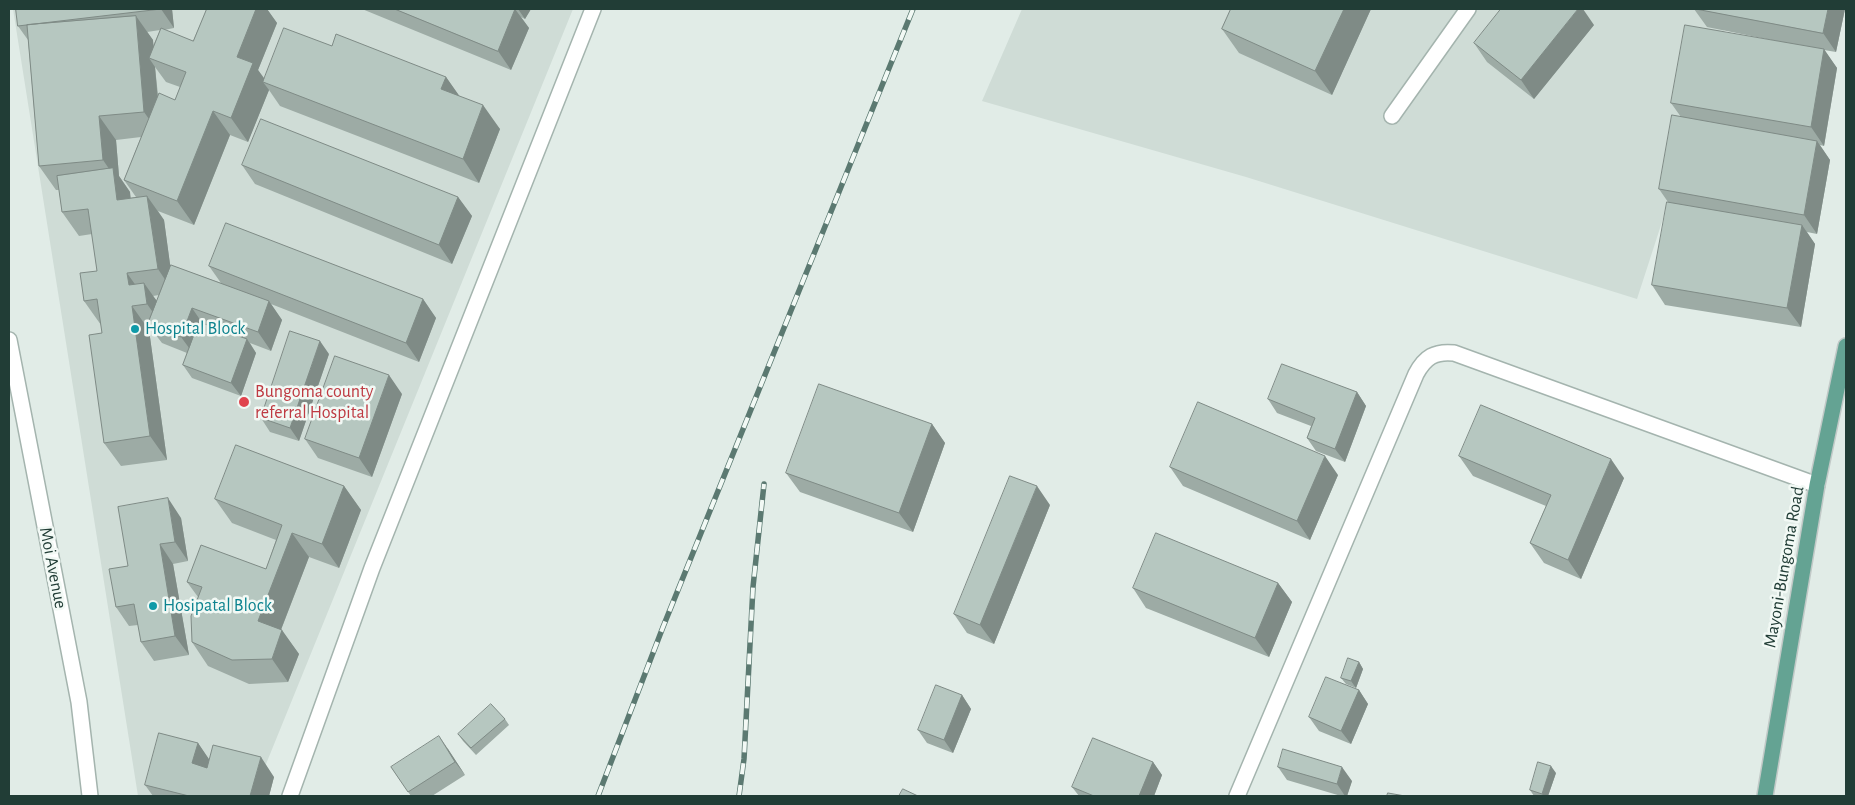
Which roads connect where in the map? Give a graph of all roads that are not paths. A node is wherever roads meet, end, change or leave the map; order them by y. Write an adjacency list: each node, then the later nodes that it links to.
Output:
1 (593, 9): 8 (street)
2 (1468, 9): 3 (street)
3 (1392, 116)
4 (9, 340): 7 (street, Moi Avenue)
5 (1846, 346): 6 (main road, Mayoni-Bungoma Road)
6 (1817, 485): 9 (street); 10 (main road, Mayoni-Bungoma Road)
7 (90, 796)
8 (290, 796)
9 (1237, 796)
10 (1765, 796)

